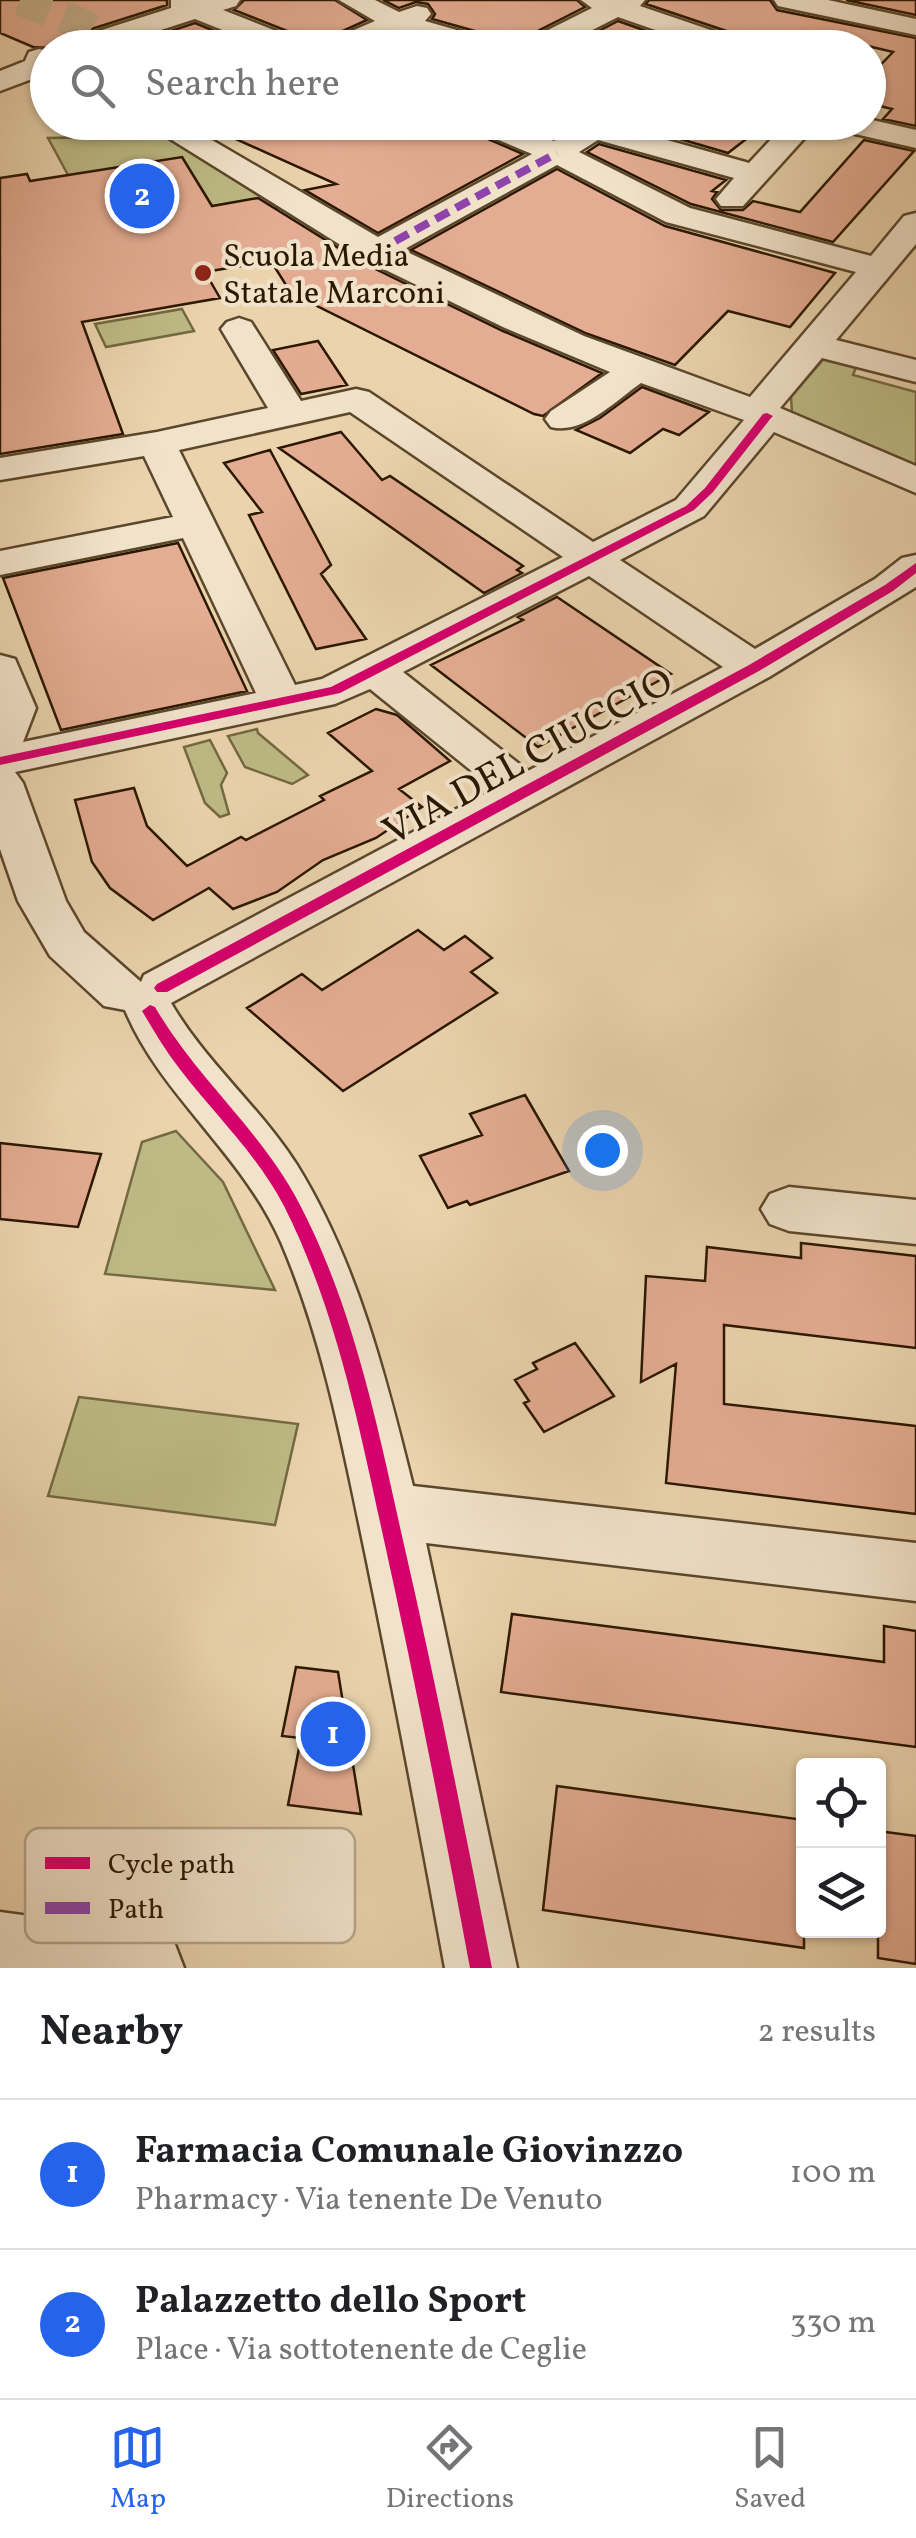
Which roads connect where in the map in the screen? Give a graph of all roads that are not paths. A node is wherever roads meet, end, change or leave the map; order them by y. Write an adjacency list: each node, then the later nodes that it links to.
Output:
1 (226, 0): 6 (street)
2 (353, 0): 7 (street)
3 (450, 0): 7 (street)
4 (790, 0): 8 (street); 15 (street)
5 (614, 2): 13 (street); 14 (street)
6 (185, 5): 9 (street); 10 (street)
7 (398, 22): 11 (street); 12 (street)
8 (897, 24)
9 (120, 30)
10 (248, 30)
11 (379, 30)
12 (426, 30)
13 (565, 30)
14 (713, 30)
15 (748, 30)
16 (0, 50): 17 (street)
17 (30, 55)
18 (30, 68): 19 (street)
19 (0, 82)
20 (886, 132): 21 (street)
21 (916, 138)
22 (188, 140): 31 (street)
23 (526, 140): 27 (street)
24 (577, 140): 27 (street)
25 (644, 140): 28 (street)
26 (783, 140): 28 (street)
27 (557, 153): 30 (street); 31 (street)
28 (754, 174): 30 (street)
29 (916, 223): 32 (street)
30 (708, 225): 32 (street)
31 (375, 252): 35 (street)
32 (879, 268): 34 (street)
33 (239, 329): 38 (street)
34 (814, 344): 36 (street); 37 (street)
35 (638, 368): 37 (street); 39 (street)
36 (916, 371)
37 (763, 414): 42 (street); 44 (street)
38 (290, 415): 40 (street); 44 (street)
39 (564, 419)
40 (157, 444): 41 (street); 43 (street)
41 (0, 469)
42 (916, 481)
43 (196, 524): 45 (street); 50 (street)
44 (592, 559): 48 (street); 49 (street)
45 (0, 563)
46 (916, 566): 49 (street, VIA DEL CIUCCIO)
47 (0, 668): 51 (street)
48 (372, 668): 50 (street); 54 (street)
49 (754, 668): 54 (street, VIA DEL CIUCCIO)
50 (282, 702): 52 (street)
51 (0, 744)
52 (0, 761)
53 (0, 784): 55 (street)
54 (526, 792): 55 (street, VIA DEL CIUCCIO)
55 (145, 997): 58 (street)
56 (790, 1209): 57 (street)
57 (916, 1222)
58 (387, 1511): 59 (street); 62 (street)
59 (916, 1572)
60 (0, 1948): 61 (street)
61 (148, 1968)
62 (481, 1968)

